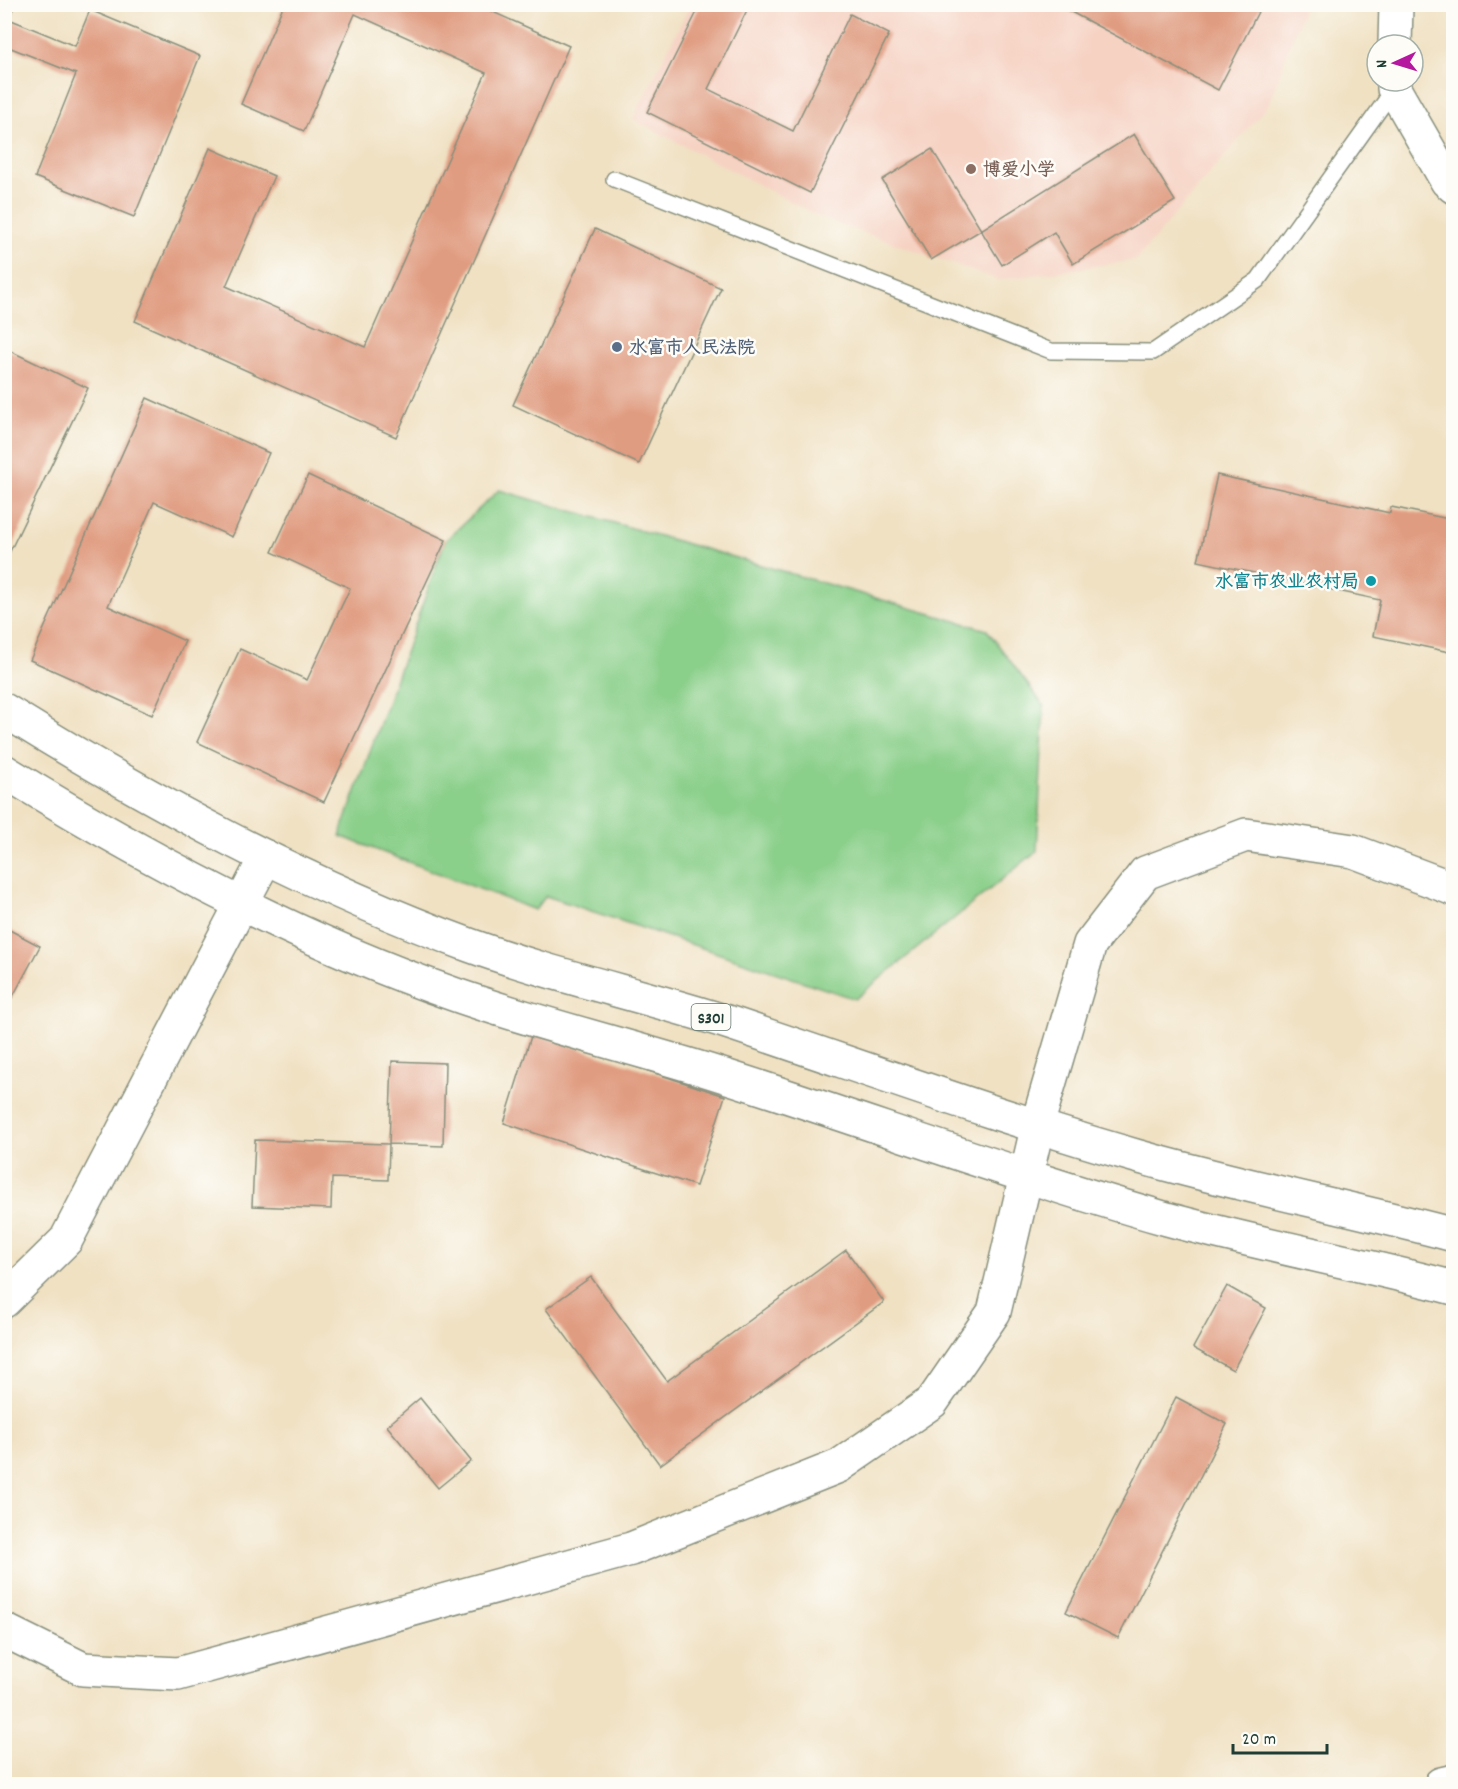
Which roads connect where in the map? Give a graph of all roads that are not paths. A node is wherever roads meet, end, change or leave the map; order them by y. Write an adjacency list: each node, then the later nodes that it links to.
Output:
1 (1396, 4): 2 (main road)
2 (1395, 33)
3 (1388, 93): 5 (lane)
4 (1398, 93): 6 (main road)
5 (614, 179)
6 (1454, 187)
7 (4, 710): 9 (main road, S301)
8 (4, 771): 11 (main road)
9 (266, 857): 11 (main road); 12 (main road, S301)
10 (1454, 889): 12 (main road)
11 (242, 902): 13 (main road); 16 (main road)
12 (1038, 1126): 13 (main road); 14 (main road, S301)
13 (1026, 1176): 15 (main road); 17 (main road)
14 (1454, 1235)
15 (1454, 1288)
16 (4, 1301)
17 (4, 1630)
18 (1454, 1781): 19 (main road)
19 (1441, 1785)

